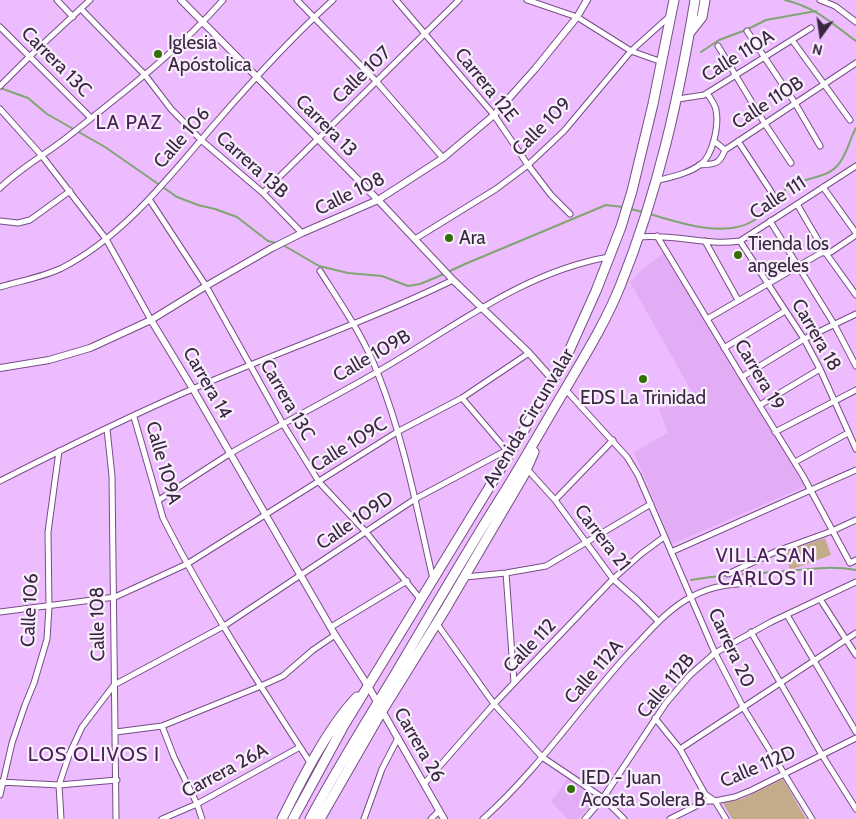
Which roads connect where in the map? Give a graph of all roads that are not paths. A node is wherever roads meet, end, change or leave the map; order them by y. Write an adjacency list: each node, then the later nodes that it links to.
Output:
1 (57, 0): 18 (street)
2 (90, 0): 16 (street)
3 (181, 0): 21 (street, Carrera 13)
4 (223, 0): 21 (street)
5 (297, 0): 19 (street)
6 (333, 0): 19 (street, Calle 106)
7 (396, 0): 27 (street, Carrera 12E)
8 (459, 0): 27 (street, Calle 107)
9 (527, 0): 20 (street)
10 (587, 0): 20 (street, Calle 108)
11 (674, 0): 17 (highway, Avenida Circunvalar)
12 (695, 0): 26 (highway, Avenida Circunvalar)
13 (705, 0): 26 (highway)
14 (820, 0): 15 (street)
15 (835, 3): 22 (street)
16 (81, 8): 18 (street); 36 (street, Carrera 13B)
17 (672, 15): 30 (street, Calle 109); 33 (highway, Avenida Circunvalar)
18 (73, 17): 31 (street)
19 (315, 17): 37 (street, Calle 106); 38 (street)
20 (577, 17): 30 (street); 45 (street, Calle 108)
21 (203, 22): 36 (street); 37 (street, Carrera 13)
22 (856, 22)
23 (0, 27): 31 (street, Carrera 13C)
24 (811, 28): 28 (street, Calle 110A)
25 (747, 31): 32 (street)
26 (690, 33): 42 (highway, Avenida Circunvalar)
27 (425, 35): 38 (street, Calle 107); 45 (street, Carrera 12E)
28 (792, 40): 32 (street, Calle 110A); 40 (street)
29 (718, 46): 35 (street)
30 (631, 51): 33 (street); 58 (street, Calle 109)
31 (30, 56): 39 (street); 46 (street, Carrera 13C)
32 (764, 57): 35 (street, Calle 110A); 43 (street)
33 (662, 62): 84 (highway, Avenida Circunvalar)
34 (855, 67): 40 (street, Calle 110B)
35 (735, 74): 41 (street, Calle 110A); 48 (street)
36 (145, 75): 46 (street); 50 (street, Carrera 13B)
37 (256, 77): 49 (street, Carrera 13); 50 (street, Calle 106)
38 (376, 81): 49 (street, Calle 107); 56 (street)
39 (2, 83)
40 (824, 85): 43 (street, Calle 110B); 47 (street)
41 (707, 93): 42 (street, Calle 110A); 51 (street)
42 (678, 99): 62 (highway, Avenida Circunvalar)
43 (795, 103): 48 (street, Calle 110B); 53 (street)
44 (0, 109): 55 (street, Carrera 14)
45 (494, 115): 56 (street, Calle 108); 58 (street, Carrera 12E)
46 (92, 118): 55 (street)
47 (850, 120)
48 (765, 124): 52 (street, Calle 110B); 57 (street)
49 (317, 139): 66 (street, Calle 107); 69 (street, Carrera 13)
50 (201, 140): 66 (street, Carrera 13B); 68 (street, Calle 106)
51 (714, 141): 54 (street); 59 (street, Calle 110B)
52 (738, 141): 54 (street, Calle 110B); 67 (street)
53 (820, 146)
54 (725, 150): 59 (street, Calle 110B)
55 (42, 156): 64 (street); 65 (street, Carrera 14)
56 (443, 158): 69 (street, Calle 108)
57 (791, 162)
58 (528, 165): 71 (street, Carrera 12E); 79 (street, Calle 109)
59 (699, 165): 62 (street, Calle 110B)
60 (854, 168): 61 (street); 63 (street, Calle 111)
61 (856, 175)
62 (656, 181): 74 (highway, Avenida Circunvalar)
63 (823, 187): 70 (street, Calle 111); 76 (street)
64 (0, 188)
65 (70, 191): 72 (street); 80 (street, Carrera 14)
66 (263, 192): 75 (street, Carrera 13B)
67 (772, 193)
68 (149, 199): 80 (street, Calle 106); 89 (street, Carrera 13C)
69 (378, 200): 75 (street, Calle 108); 79 (street, Carrera 13)
70 (797, 204): 73 (street, Calle 111); 83 (street)
71 (570, 214)
72 (0, 221)
73 (770, 221): 82 (street, Calle 111); 85 (street)
74 (641, 227): 77 (street, Calle 111); 78 (highway, Avenida Circunvalar)
75 (302, 233): 89 (street, Calle 108)
76 (856, 234): 83 (street)
77 (655, 236): 78 (street, Calle 111); 81 (street, Calle 111); 96 (street, Carrera 19)
78 (638, 237): 111 (highway, Avenida Circunvalar)
79 (415, 238): 87 (street, Carrera 13)
80 (106, 239): 90 (street, Calle 106); 97 (street, Carrera 14)
81 (705, 241): 82 (street, Calle 111); 92 (street)
82 (740, 241): 88 (street, Carrera 18)
83 (825, 252): 85 (street); 91 (street)
84 (609, 257): 93 (street, Calle 109B); 109 (highway, Avenida Circunvalar)
85 (797, 266): 88 (street); 99 (street)
86 (320, 272): 98 (street)
87 (451, 279): 93 (street, Carrera 13); 98 (street, Calle 109A)
88 (767, 283): 92 (street); 94 (street, Carrera 18)
89 (206, 286): 97 (street, Calle 108); 103 (street, Carrera 13C)
90 (0, 287)
91 (856, 295)
92 (738, 300): 96 (street)
93 (481, 308): 102 (street, Carrera 13); 107 (street, Calle 109B)
94 (785, 311): 100 (street, Carrera 18); 101 (street)
95 (856, 314): 99 (street)
96 (707, 319): 101 (street, Carrera 19)
97 (151, 320): 105 (street, Calle 108); 110 (street, Carrera 14)
98 (354, 324): 103 (street, Calle 109A); 107 (street)
99 (834, 324): 100 (street); 104 (street)
100 (804, 338): 106 (street, Carrera 18); 108 (street)
101 (724, 348): 108 (street, Carrera 19)
102 (529, 353): 109 (street, Carrera 13); 113 (street, Calle 109C)
103 (250, 365): 110 (street, Calle 109A); 117 (street, Carrera 13C)
104 (856, 366)
105 (0, 368)
106 (820, 369): 114 (street, Carrera 18); 115 (street)
107 (377, 372): 117 (street, Calle 109B); 119 (street)
108 (742, 377): 115 (street, Carrera 19)
109 (553, 380): 126 (highway, Avenida Circunvalar)
110 (193, 389): 116 (street, Calle 109A); 127 (street, Carrera 14)
111 (565, 389): 122 (highway, Avenida Circunvalar); 123 (street, Carrera 20)
112 (856, 390): 114 (street)
113 (462, 398): 119 (street, Calle 109C); 126 (street)
114 (834, 401): 120 (street); 121 (street, Carrera 18)
115 (760, 405): 120 (street, Carrera 19)
116 (134, 417): 118 (street); 135 (street, Calle 109A)
117 (283, 424): 127 (street, Calle 109B); 132 (street, Carrera 13C)
118 (107, 429): 125 (street); 157 (street, Calle 108)
119 (397, 432): 132 (street, Calle 109C); 134 (street)
120 (775, 432): 128 (street, Carrera 19)
121 (848, 433): 124 (street, Carrera 18); 128 (street)
122 (537, 440): 129 (highway); 181 (highway, Avenida Circunvalar)
123 (613, 440): 136 (street); 137 (street, Carrera 20)
124 (856, 449)
125 (59, 452): 131 (street); 160 (street, Calle 106)
126 (508, 452): 134 (street, Calle 109D); 152 (highway, Avenida Circunvalar)
127 (230, 454): 135 (street, Calle 109B); 138 (street, Carrera 14)
128 (795, 462): 133 (street, Carrera 19)
129 (527, 469): 136 (street, Carrera 21); 150 (highway)
130 (856, 470): 133 (street)
131 (0, 481)
132 (319, 482): 138 (street, Calle 109C); 141 (street, Carrera 13C)
133 (811, 490): 140 (street, Carrera 19); 144 (street)
134 (415, 499): 141 (street, Calle 109D); 152 (street)
135 (158, 500): 146 (street, Calle 109A)
136 (555, 500): 143 (street, Carrera 21)
137 (651, 504): 142 (street, Carrera 20); 143 (street)
138 (266, 515): 146 (street, Calle 109C); 149 (street, Carrera 14)
139 (856, 520): 140 (street)
140 (832, 531): 145 (street, Carrera 19); 148 (street)
141 (365, 532): 149 (street, Calle 109D); 153 (street, Carrera 13C)
142 (664, 537): 144 (street, Carrera 20); 151 (street, Calle 112)
143 (585, 542): 147 (street); 151 (street, Carrera 21)
144 (671, 552): 156 (street, Carrera 20)
145 (856, 560)
146 (187, 564): 157 (street, Calle 109C); 165 (street, Calle 109A)
147 (506, 573): 150 (street); 175 (street)
148 (728, 574)
149 (300, 576): 165 (street, Calle 109D); 166 (street, Carrera 14)
150 (465, 576): 164 (highway)
151 (613, 579): 163 (street, Carrera 21); 175 (street, Calle 112)
152 (433, 580): 159 (highway, Avenida Circunvalar)
153 (407, 581): 159 (street, Carrera 13C); 166 (street)
154 (751, 582): 156 (street, Calle 112A)
155 (856, 582): 158 (street, Calle 112B)
156 (691, 596): 163 (street, Calle 112A); 171 (street, Carrera 20)
157 (115, 597): 160 (street, Calle 109C); 176 (street, Calle 108)
158 (820, 599): 162 (street, Calle 112B); 170 (street)
159 (421, 600): 178 (highway, Avenida Circunvalar)
160 (49, 607): 161 (street, Calle 109C); 195 (street, Calle 106)
161 (0, 612)
162 (787, 615): 167 (street, Calle 112B); 173 (street)
163 (658, 621): 191 (street, Calle 112A)
164 (437, 624): 179 (street); 181 (highway)
165 (224, 626): 176 (street, Calle 109D); 177 (street, Calle 109A)
166 (331, 627): 169 (street, Carrera 14)
167 (752, 632): 171 (street, Calle 112B); 174 (street)
168 (856, 633): 170 (street)
169 (335, 635): 177 (street); 178 (street, Carrera 14)
170 (846, 639): 172 (street); 173 (street)
171 (715, 653): 180 (street, Carrera 20); 182 (street, Calle 112B)
172 (856, 656)
173 (814, 660): 174 (street); 185 (street)
174 (781, 682): 180 (street); 190 (street)
175 (514, 683): 179 (street, Calle 112)
176 (114, 685): 184 (street, Calle 108); 197 (street)
177 (261, 686): 183 (street); 188 (street, Calle 109A)
178 (368, 686): 181 (street, Carrera 26); 192 (highway); 209 (highway, Avenida Circunvalar)
179 (494, 704): 191 (street); 196 (street, Calle 112)
180 (743, 707): 189 (street); 193 (street, Carrera 20)
181 (380, 708): 186 (street, Carrera 26); 210 (highway, Avenida Circunvalar); 211 (highway)
182 (655, 718): 189 (street); 199 (street, Calle 112B)
183 (162, 726): 184 (street); 201 (street)
184 (116, 732): 194 (street, Calle 108)
185 (856, 732)
186 (398, 738): 196 (street, Carrera 26); 212 (street)
187 (856, 738): 190 (street, Calle 112D)
188 (300, 747): 192 (street, Calle 109A); 201 (street, Carrera 26A)
189 (680, 749): 200 (street)
190 (822, 755): 193 (street, Calle 112D); 202 (street)
191 (542, 757): 199 (street); 215 (street, Calle 112A)
192 (311, 764): 208 (highway)
193 (785, 774): 200 (street, Calle 112D); 220 (street, Carrera 20)
194 (117, 780): 197 (street); 205 (street, Calle 108)
195 (2, 783): 197 (street); 198 (street, Calle 106)
196 (424, 784): 203 (street, Carrera 26)
197 (60, 785): 204 (street)
198 (0, 795)
199 (603, 798): 216 (street, Calle 112B); 217 (street)
200 (715, 801): 218 (street, Calle 112D); 219 (street)
201 (197, 804): 206 (street, Carrera 26A); 207 (street)
202 (856, 809)
203 (439, 811): 213 (street); 214 (street, Carrera 26)
204 (61, 819)
205 (116, 819)
206 (162, 819)
207 (202, 819)
208 (282, 819)
209 (293, 819)
210 (310, 819)
211 (320, 819)
212 (364, 819)
213 (431, 819)
214 (444, 819)
215 (483, 819)
216 (585, 819)
217 (624, 819)
218 (670, 819)
219 (726, 819)
220 (812, 819)

